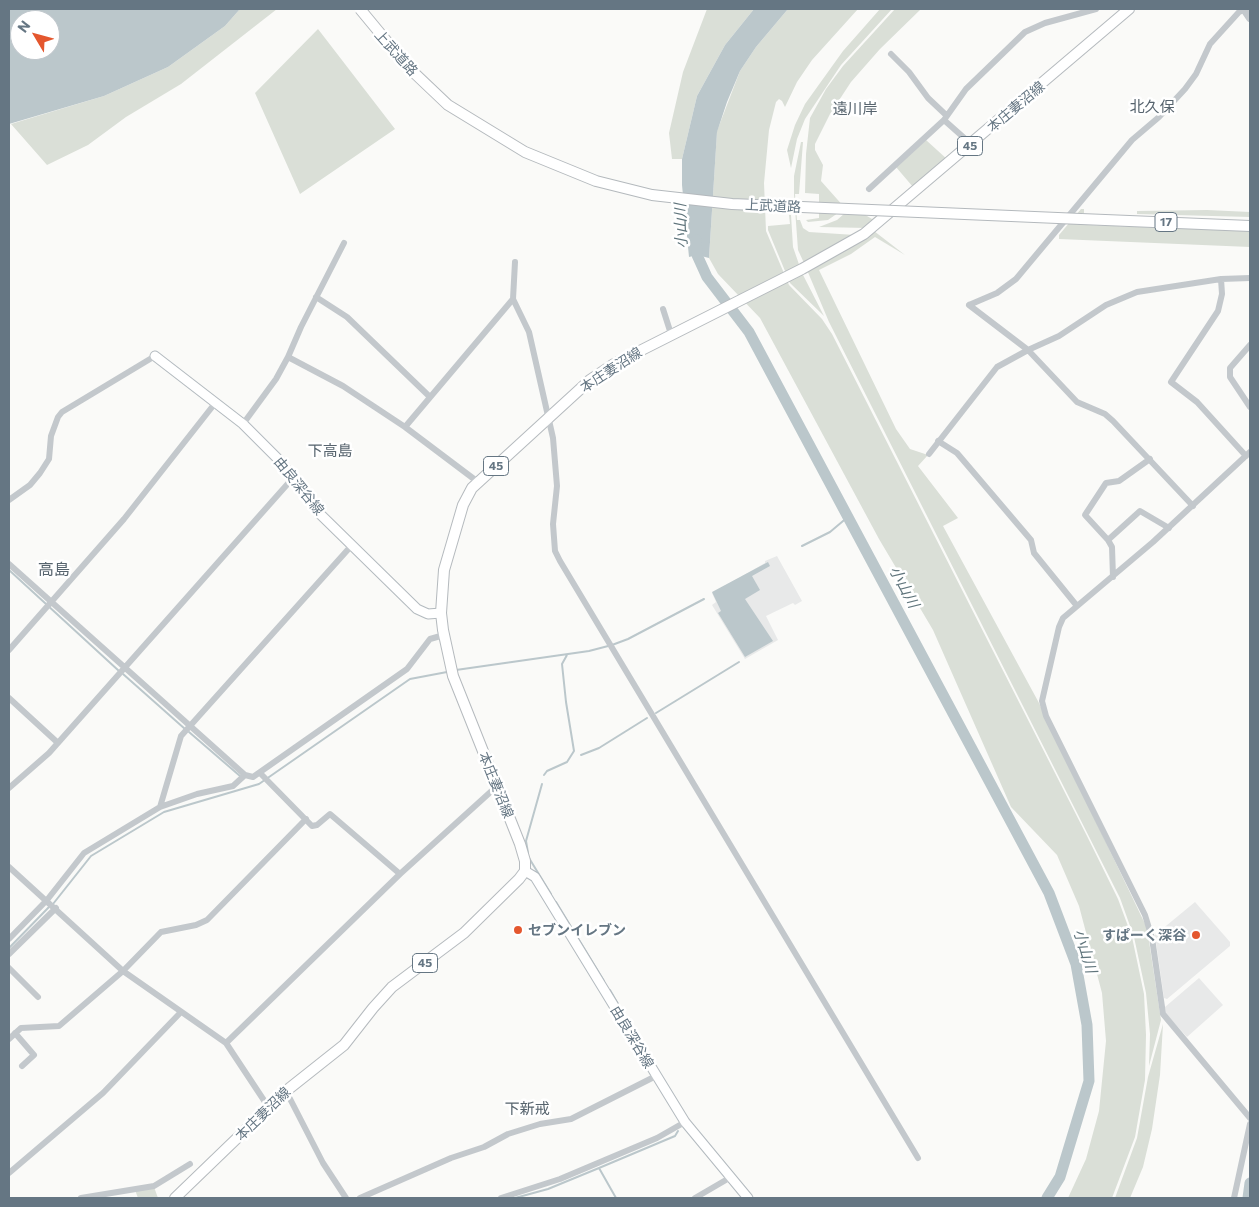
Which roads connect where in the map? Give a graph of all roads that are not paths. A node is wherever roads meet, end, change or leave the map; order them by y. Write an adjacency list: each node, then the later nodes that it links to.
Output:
1 (360, 9): 11 (main road, 上武道路 / 17, bridge)
2 (1096, 9): 8 (street)
3 (1129, 9): 9 (main road, 本庄妻沼線 / 45)
4 (1244, 9): 5 (street); 6 (street); 21 (street)
5 (1250, 10)
6 (1250, 18)
7 (891, 54): 8 (street)
8 (945, 117): 9 (street); 10 (street)
9 (971, 144): 19 (main road, 本庄妻沼線 / 45)
10 (869, 189)
11 (1250, 226)
12 (344, 243): 16 (street)
13 (515, 262): 17 (street)
14 (1250, 278): 15 (street)
15 (1220, 279): 21 (street); 32 (street)
16 (316, 297): 23 (street); 24 (street)
17 (512, 299): 24 (street); 27 (street)
18 (663, 309): 19 (street)
19 (674, 332): 27 (main road, 本庄妻沼線 / 45)
20 (1250, 345): 26 (street)
21 (1028, 350): 30 (street); 33 (street)
22 (155, 356): 25 (main road, 由良深谷線); 36 (street)
23 (288, 357): 28 (street); 29 (street)
24 (430, 397): 29 (street)
25 (216, 402): 28 (main road, 由良深谷線); 43 (street)
26 (1250, 406)
27 (549, 418): 35 (main road, 本庄妻沼線 / 45); 79 (street)
28 (243, 424): 34 (main road, 由良深谷線)
29 (405, 428): 35 (street)
30 (938, 441): 31 (street); 44 (street)
31 (929, 454)
32 (1248, 454): 37 (street)
33 (1150, 459): 37 (street); 39 (street)
34 (292, 479): 40 (main road, 由良深谷線); 48 (street)
35 (478, 482): 45 (main road, 本庄妻沼線 / 45)
36 (9, 500)
37 (1193, 506): 38 (street)
38 (1169, 528): 39 (street); 42 (street)
39 (1108, 540): 42 (street)
40 (352, 545): 45 (main road, 由良深谷線); 50 (street)
41 (9, 564): 43 (street)
42 (1113, 576): 44 (street)
43 (52, 602): 47 (street); 48 (street)
44 (1077, 606): 76 (street)
45 (441, 613): 46 (main road, 本庄妻沼線 / 45)
46 (444, 635): 52 (street); 54 (main road, 本庄妻沼線 / 45)
47 (9, 650)
48 (123, 668): 50 (street); 51 (street)
49 (9, 698): 51 (street)
50 (190, 726): 53 (street); 56 (street)
51 (58, 742): 55 (street)
52 (260, 773): 53 (street); 57 (street)
53 (245, 775): 56 (street)
54 (496, 787): 59 (main road, 本庄妻沼線 / 45); 60 (street)
55 (9, 788)
56 (160, 807): 61 (street)
57 (306, 819): 60 (street); 66 (street)
58 (9, 868): 61 (street)
59 (525, 871): 73 (main road, 由良深谷線); 74 (main road, 本庄妻沼線 / 45)
60 (400, 874): 71 (street)
61 (47, 900): 62 (street); 63 (street)
62 (56, 908): 64 (street); 66 (street)
63 (9, 939)
64 (9, 954)
65 (9, 968): 67 (street)
66 (123, 971): 68 (street); 69 (street)
67 (38, 998)
68 (181, 1012): 71 (street); 81 (street)
69 (15, 1033): 70 (street); 72 (street)
70 (9, 1039)
71 (226, 1043): 75 (street)
72 (22, 1066)
73 (656, 1076): 77 (main road, 由良深谷線); 83 (street)
74 (286, 1091): 75 (main road, 本庄妻沼線 / 45); 86 (street)
75 (269, 1108): 85 (main road, 本庄妻沼線 / 45)
76 (1250, 1118)
77 (685, 1122): 82 (main road, 由良深谷線); 88 (street)
78 (1250, 1124): 91 (street)
79 (918, 1158)
80 (190, 1164): 84 (street)
81 (9, 1173)
82 (731, 1177): 89 (street); 90 (main road, 由良深谷線)
83 (372, 1196): 87 (street)
84 (81, 1198)
85 (175, 1198)
86 (346, 1198)
87 (360, 1198)
88 (502, 1198)
89 (695, 1198)
90 (748, 1198)
91 (1234, 1198)

